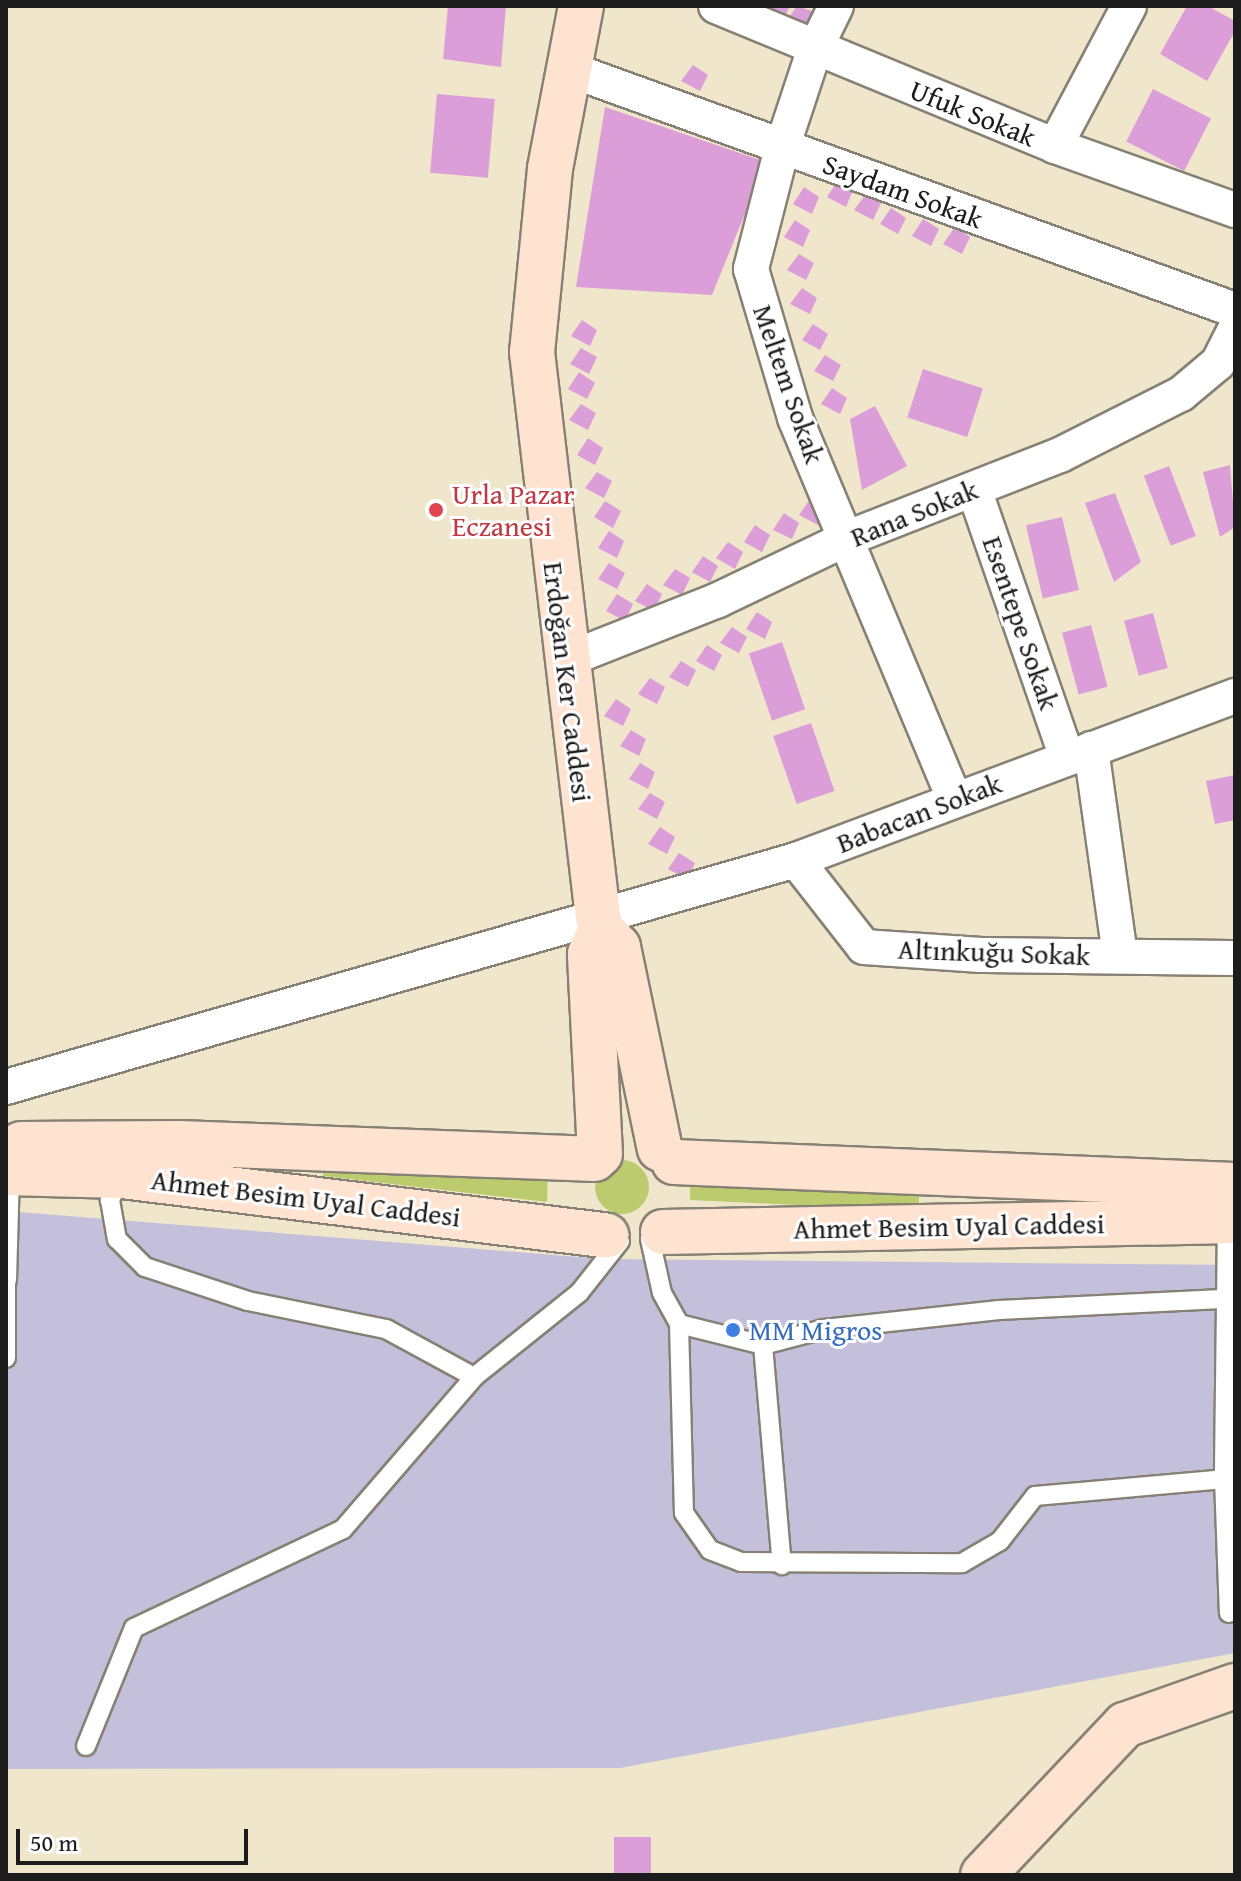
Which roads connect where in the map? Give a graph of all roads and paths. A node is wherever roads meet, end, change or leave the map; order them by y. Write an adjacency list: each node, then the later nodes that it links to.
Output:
1 (581, 6): 6 (main road, Erdoğan Ker Caddesi)
2 (716, 6): 5 (street, Ufuk Sokak)
3 (836, 6): 5 (street, Meltem Sokak)
4 (1129, 6): 7 (street)
5 (814, 51): 7 (street, Ufuk Sokak); 8 (street, Meltem Sokak)
6 (571, 70): 8 (street, Saydam Sokak); 15 (main road, Erdoğan Ker Caddesi)
7 (1055, 146): 9 (street, Ufuk Sokak)
8 (782, 148): 10 (street, Saydam Sokak); 14 (street, Meltem Sokak)
9 (1235, 210)
10 (1235, 310)
11 (1235, 330): 12 (street, Rana Sokak)
12 (1227, 366): 13 (street, Rana Sokak)
13 (974, 489): 14 (street, Rana Sokak); 17 (street, Esentepe Sokak)
14 (848, 538): 15 (street, Rana Sokak); 18 (street, Meltem Sokak)
15 (566, 660): 20 (main road, Erdoğan Ker Caddesi)
16 (1235, 696): 17 (street, Babacan Sokak)
17 (1079, 753): 18 (street, Babacan Sokak); 21 (street, Esentepe Sokak)
18 (954, 799): 19 (street, Babacan Sokak)
19 (796, 860): 20 (street, Babacan Sokak); 21 (street, Altınkuğu Sokak)
20 (599, 923): 23 (street, Babacan Sokak); 24 (main road, Erdoğan Ker Caddesi); 25 (main road, Erdoğan Ker Caddesi)
21 (1120, 956): 22 (street, Altınkuğu Sokak)
22 (1235, 958)
23 (6, 1087)
24 (597, 1156): 25 (main road); 26 (main road, Ahmet Besim Uyal Caddesi); 29 (main road)
25 (667, 1156): 28 (main road, Ahmet Besim Uyal Caddesi); 29 (main road)
26 (7, 1163): 27 (main road, Ahmet Besim Uyal Caddesi); 30 (lane)
27 (122, 1176): 29 (main road, Ahmet Besim Uyal Caddesi); 36 (lane)
28 (1232, 1209): 29 (main road, Ahmet Besim Uyal Caddesi); 31 (lane)
29 (634, 1237): 32 (lane); 36 (lane)
30 (6, 1280): 35 (lane)
31 (1227, 1299): 33 (lane); 34 (lane)
32 (679, 1324): 34 (lane); 38 (lane)
33 (1231, 1338): 37 (lane)
34 (763, 1345): 38 (lane)
35 (6, 1358)
36 (474, 1377): 41 (lane)
37 (1229, 1478): 38 (lane); 39 (lane)
38 (782, 1565)
39 (1229, 1613)
40 (1235, 1686): 42 (main road)
41 (86, 1746)
42 (983, 1875)

